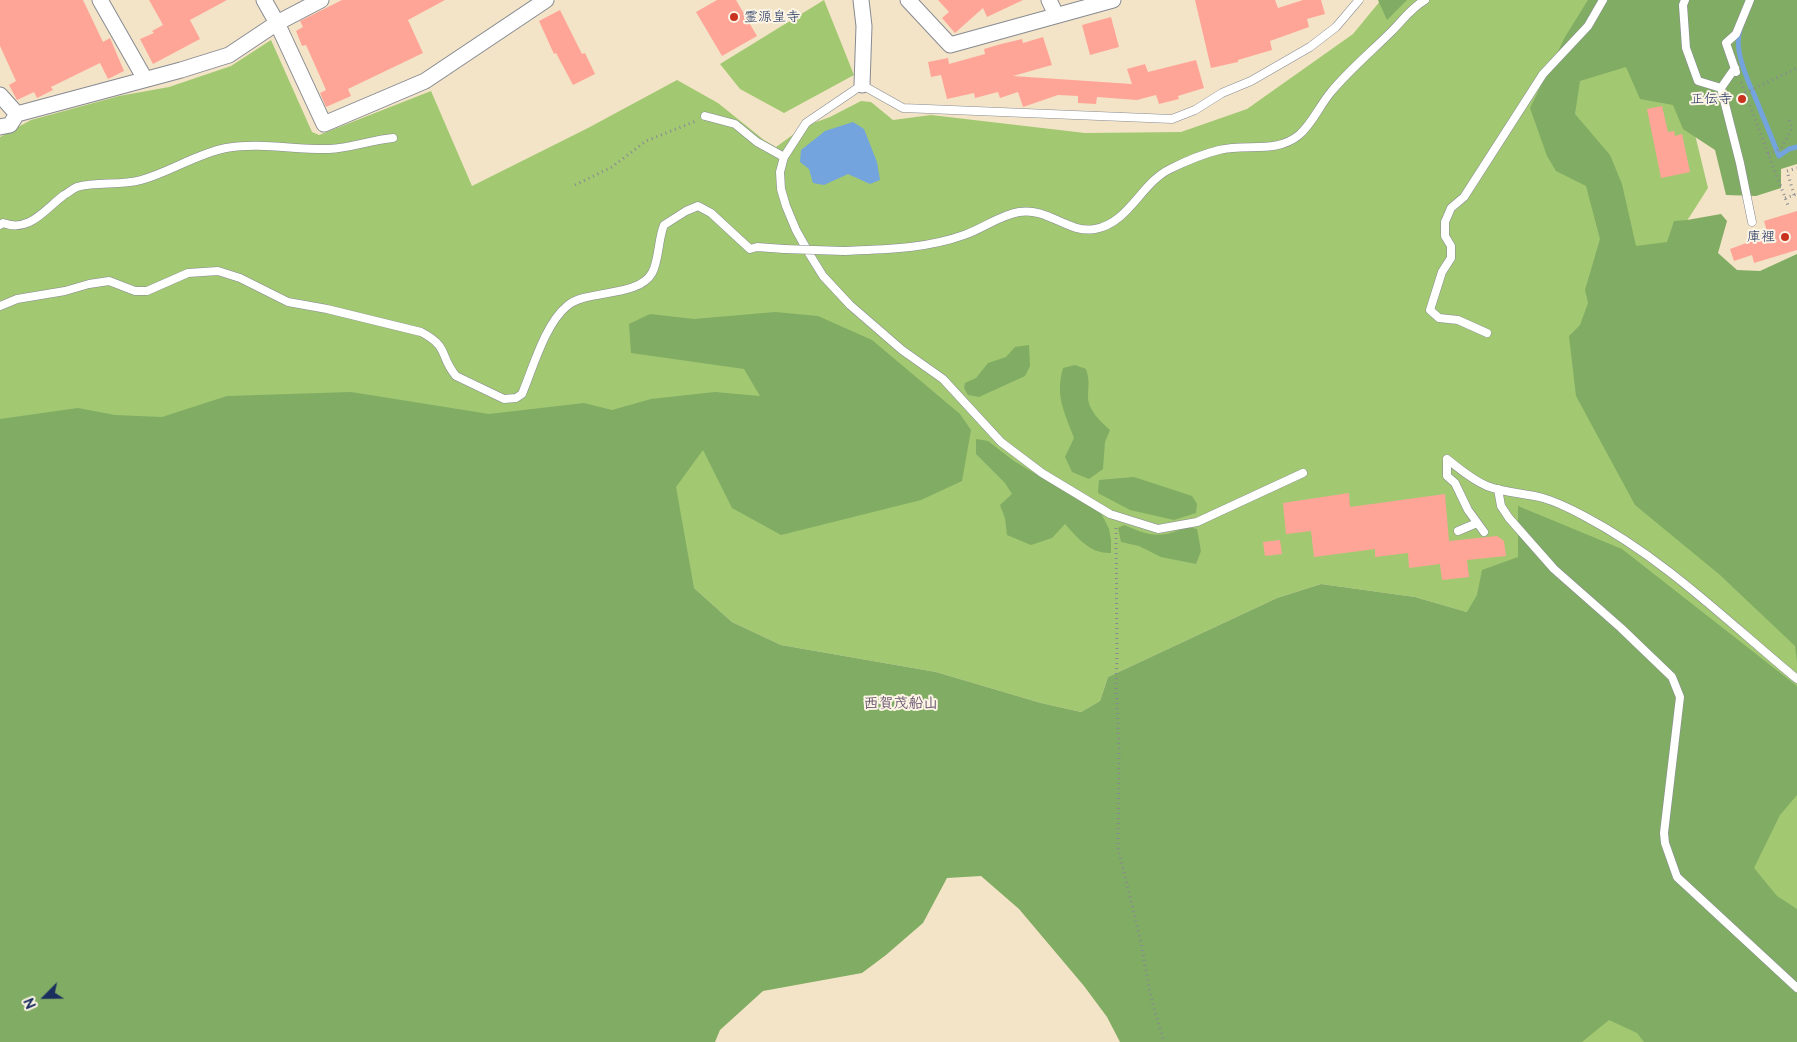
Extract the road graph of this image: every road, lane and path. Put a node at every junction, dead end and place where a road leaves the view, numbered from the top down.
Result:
1 (100, 0) edge
2 (264, 0) edge
3 (321, 0) edge
4 (546, 0) edge
5 (861, 0) edge
6 (908, 0) edge
7 (1049, 0) edge
8 (1113, 0) edge
9 (1359, 0) edge
10 (1424, 0) edge
11 (1603, 0) edge
12 (1685, 0) edge
13 (1750, 0) edge
14 (1056, 15) junction
15 (277, 23) junction
16 (1797, 68) edge
17 (1736, 70) junction
18 (145, 79) junction
19 (862, 85) junction
20 (1721, 88) junction
21 (1745, 93) junction
22 (0, 95) edge
23 (17, 114) junction
24 (705, 116) joint
25 (1789, 116) dead end
26 (0, 127) edge
27 (392, 138) dead end
28 (1768, 154) junction
29 (784, 156) junction
30 (1797, 168) edge
31 (575, 185) dead end
32 (1796, 194) edge
33 (1785, 198) junction
34 (1789, 208) dead end
35 (1752, 222) dead end
36 (0, 225) edge
37 (0, 306) edge
38 (1487, 333) dead end
39 (1304, 473) dead end
40 (1498, 489) junction
41 (1114, 516) junction
42 (1477, 523) junction
43 (1458, 531) dead end
44 (1484, 532) dead end
45 (1797, 679) edge
46 (1797, 988) edge
47 (1164, 1042) edge

1 - 18 street
2 - 15 street
3 - 15 street
4 - 15 street
5 - 19 street
6 - 14 street
7 - 14 street
8 - 14 street
9 - 19 lane
10 - 37 lane, bridge
11 - 38 lane
12 - 20 lane
13 - 17 lane
15 - 18 street
16 - 21 path
17 - 20 lane
17 - 21 path
18 - 23 street
19 - 29 lane
20 - 35 lane
21 - 28 path
22 - 23 street
23 - 26 street
24 - 29 lane
24 - 31 path
25 - 28 path
27 - 36 lane
28 - 33 path
29 - 41 lane
30 - 32 path
32 - 33 path
33 - 34 path
39 - 41 lane
40 - 42 lane
40 - 45 lane
40 - 46 lane
41 - 47 path
42 - 43 lane
42 - 44 lane

